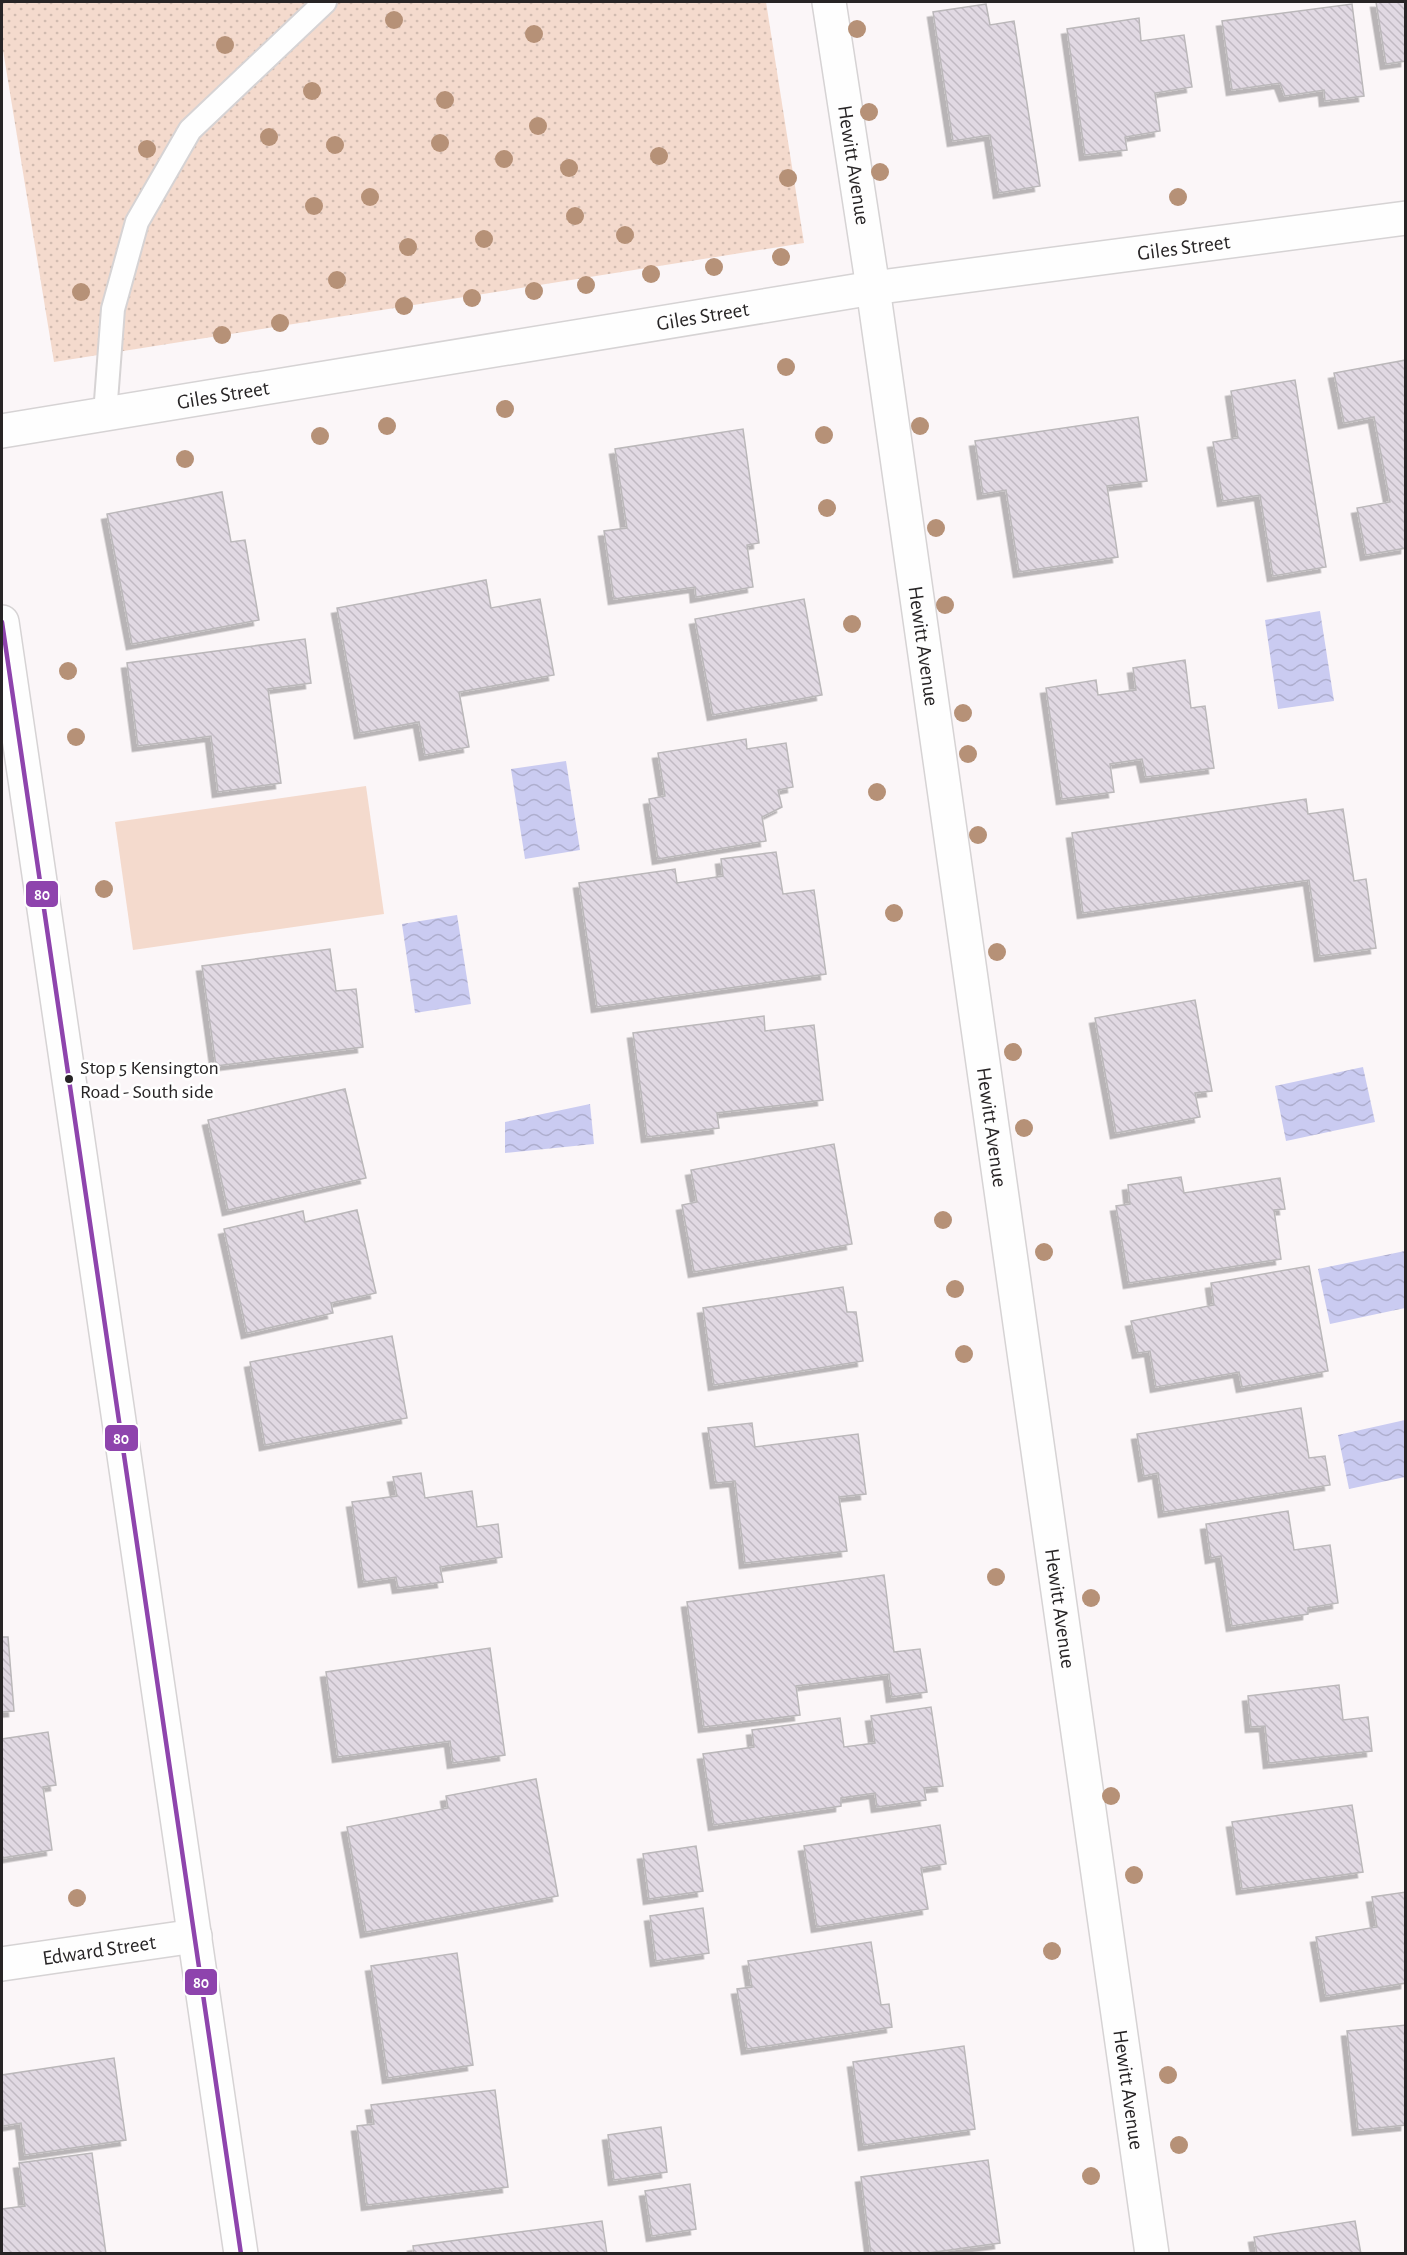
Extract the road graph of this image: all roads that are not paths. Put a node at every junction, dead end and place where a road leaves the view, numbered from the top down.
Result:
1 (325, 2) edge
2 (829, 2) edge
3 (1406, 218) edge
4 (873, 288) junction
5 (105, 414) junction
6 (2, 431) edge
7 (2, 622) edge
8 (195, 1936) junction
9 (2, 1964) edge
10 (241, 2253) edge
11 (1152, 2253) edge

1 - 5 lane
2 - 4 street, Hewitt Avenue
3 - 4 street, Giles Street
4 - 5 street, Giles Street
4 - 11 street, Hewitt Avenue
5 - 6 street, Giles Street
7 - 8 street
8 - 9 street, Edward Street
8 - 10 street

